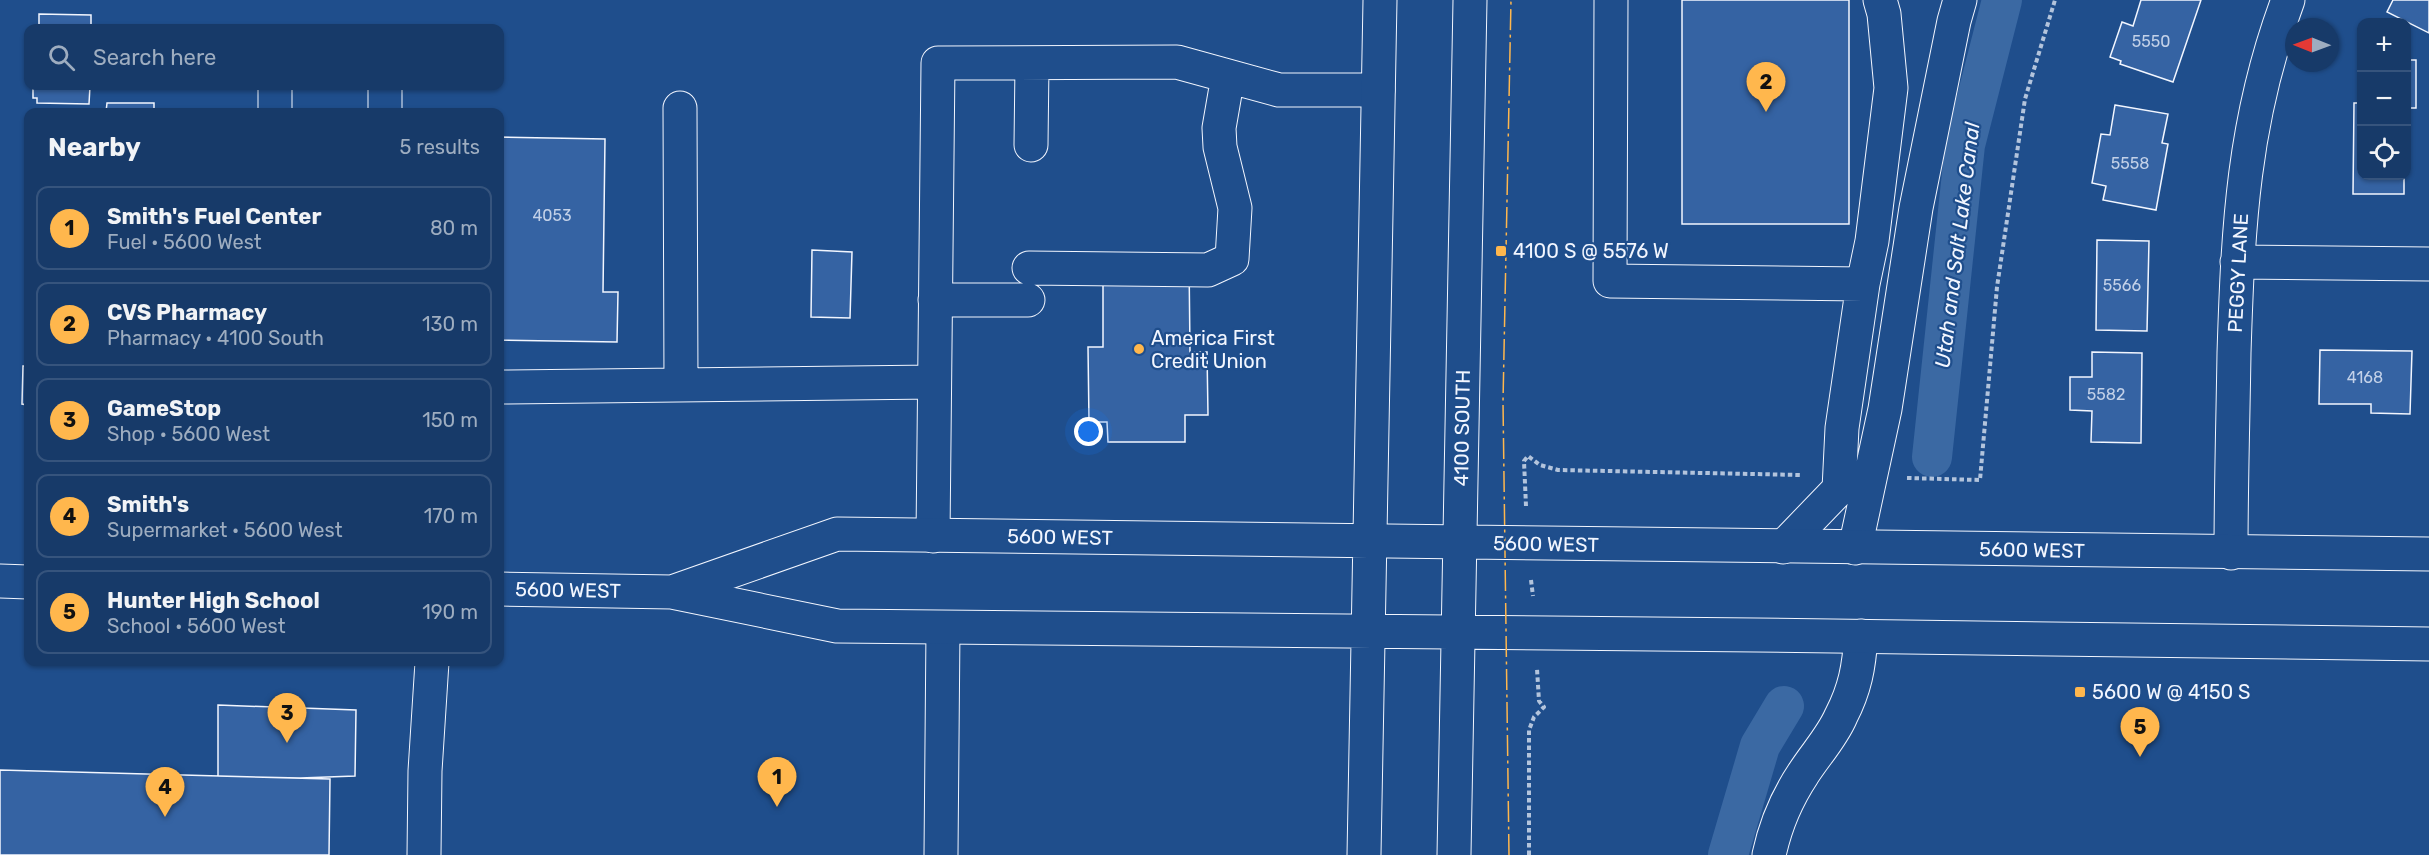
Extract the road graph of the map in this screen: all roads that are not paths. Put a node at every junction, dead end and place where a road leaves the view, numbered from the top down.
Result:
1 (1380, 0) edge
2 (1470, 0) edge
3 (1611, 0) edge
4 (1880, 0) edge
5 (1960, 0) edge
6 (2288, 0) edge
7 (1032, 64) junction
8 (1228, 76) junction
9 (275, 90) edge
10 (385, 90) edge
11 (1378, 90) junction
12 (275, 108) edge
13 (385, 108) edge
14 (680, 108) dead end
15 (1031, 145) dead end
16 (2237, 262) junction
17 (2429, 264) edge
18 (1029, 268) dead end
19 (1863, 284) junction
20 (935, 300) junction
21 (1028, 300) dead end
22 (934, 382) junction
23 (681, 384) junction
24 (504, 387) edge
25 (933, 536) junction
26 (1369, 541) junction
27 (1460, 542) junction
28 (1782, 547) junction
29 (1855, 548) junction
30 (2231, 553) junction
31 (2429, 555) edge
32 (0, 581) edge
33 (24, 582) edge
34 (504, 589) edge
35 (672, 592) junction
36 (943, 628) junction
37 (1368, 632) junction
38 (1458, 633) junction
39 (1861, 636) junction
40 (2429, 644) edge
41 (432, 666) edge
42 (424, 855) edge
43 (940, 855) edge
44 (1364, 855) edge
45 (1454, 855) edge
46 (1769, 855) edge

1 - 11 main road
2 - 27 main road, 4100 SOUTH
3 - 19 main road
4 - 19 main road
5 - 29 main road
6 - 16 main road, PEGGY LANE
7 - 8 main road
7 - 15 main road
7 - 20 main road
8 - 11 main road
8 - 18 main road
9 - 12 main road
10 - 13 main road
11 - 26 main road
14 - 23 main road
16 - 17 main road
16 - 30 main road, PEGGY LANE
19 - 28 main road
20 - 21 main road
20 - 22 main road
22 - 23 main road
22 - 25 main road
23 - 24 main road
25 - 26 main road, 5600 WEST
25 - 35 main road, 5600 WEST
26 - 27 main road, 5600 WEST
26 - 37 main road
27 - 28 main road, 5600 WEST
27 - 38 main road, 4100 SOUTH
28 - 29 main road, 5600 WEST
29 - 30 main road, 5600 WEST
30 - 31 main road, 5600 WEST
32 - 33 main road
34 - 35 main road, 5600 WEST
35 - 36 main road, 5600 WEST
36 - 37 main road, 5600 WEST
36 - 43 main road
37 - 38 main road, 5600 WEST
37 - 44 main road
38 - 39 main road, 5600 WEST
38 - 45 main road, 4100 SOUTH
39 - 40 main road, 5600 WEST
39 - 46 main road
41 - 42 main road

